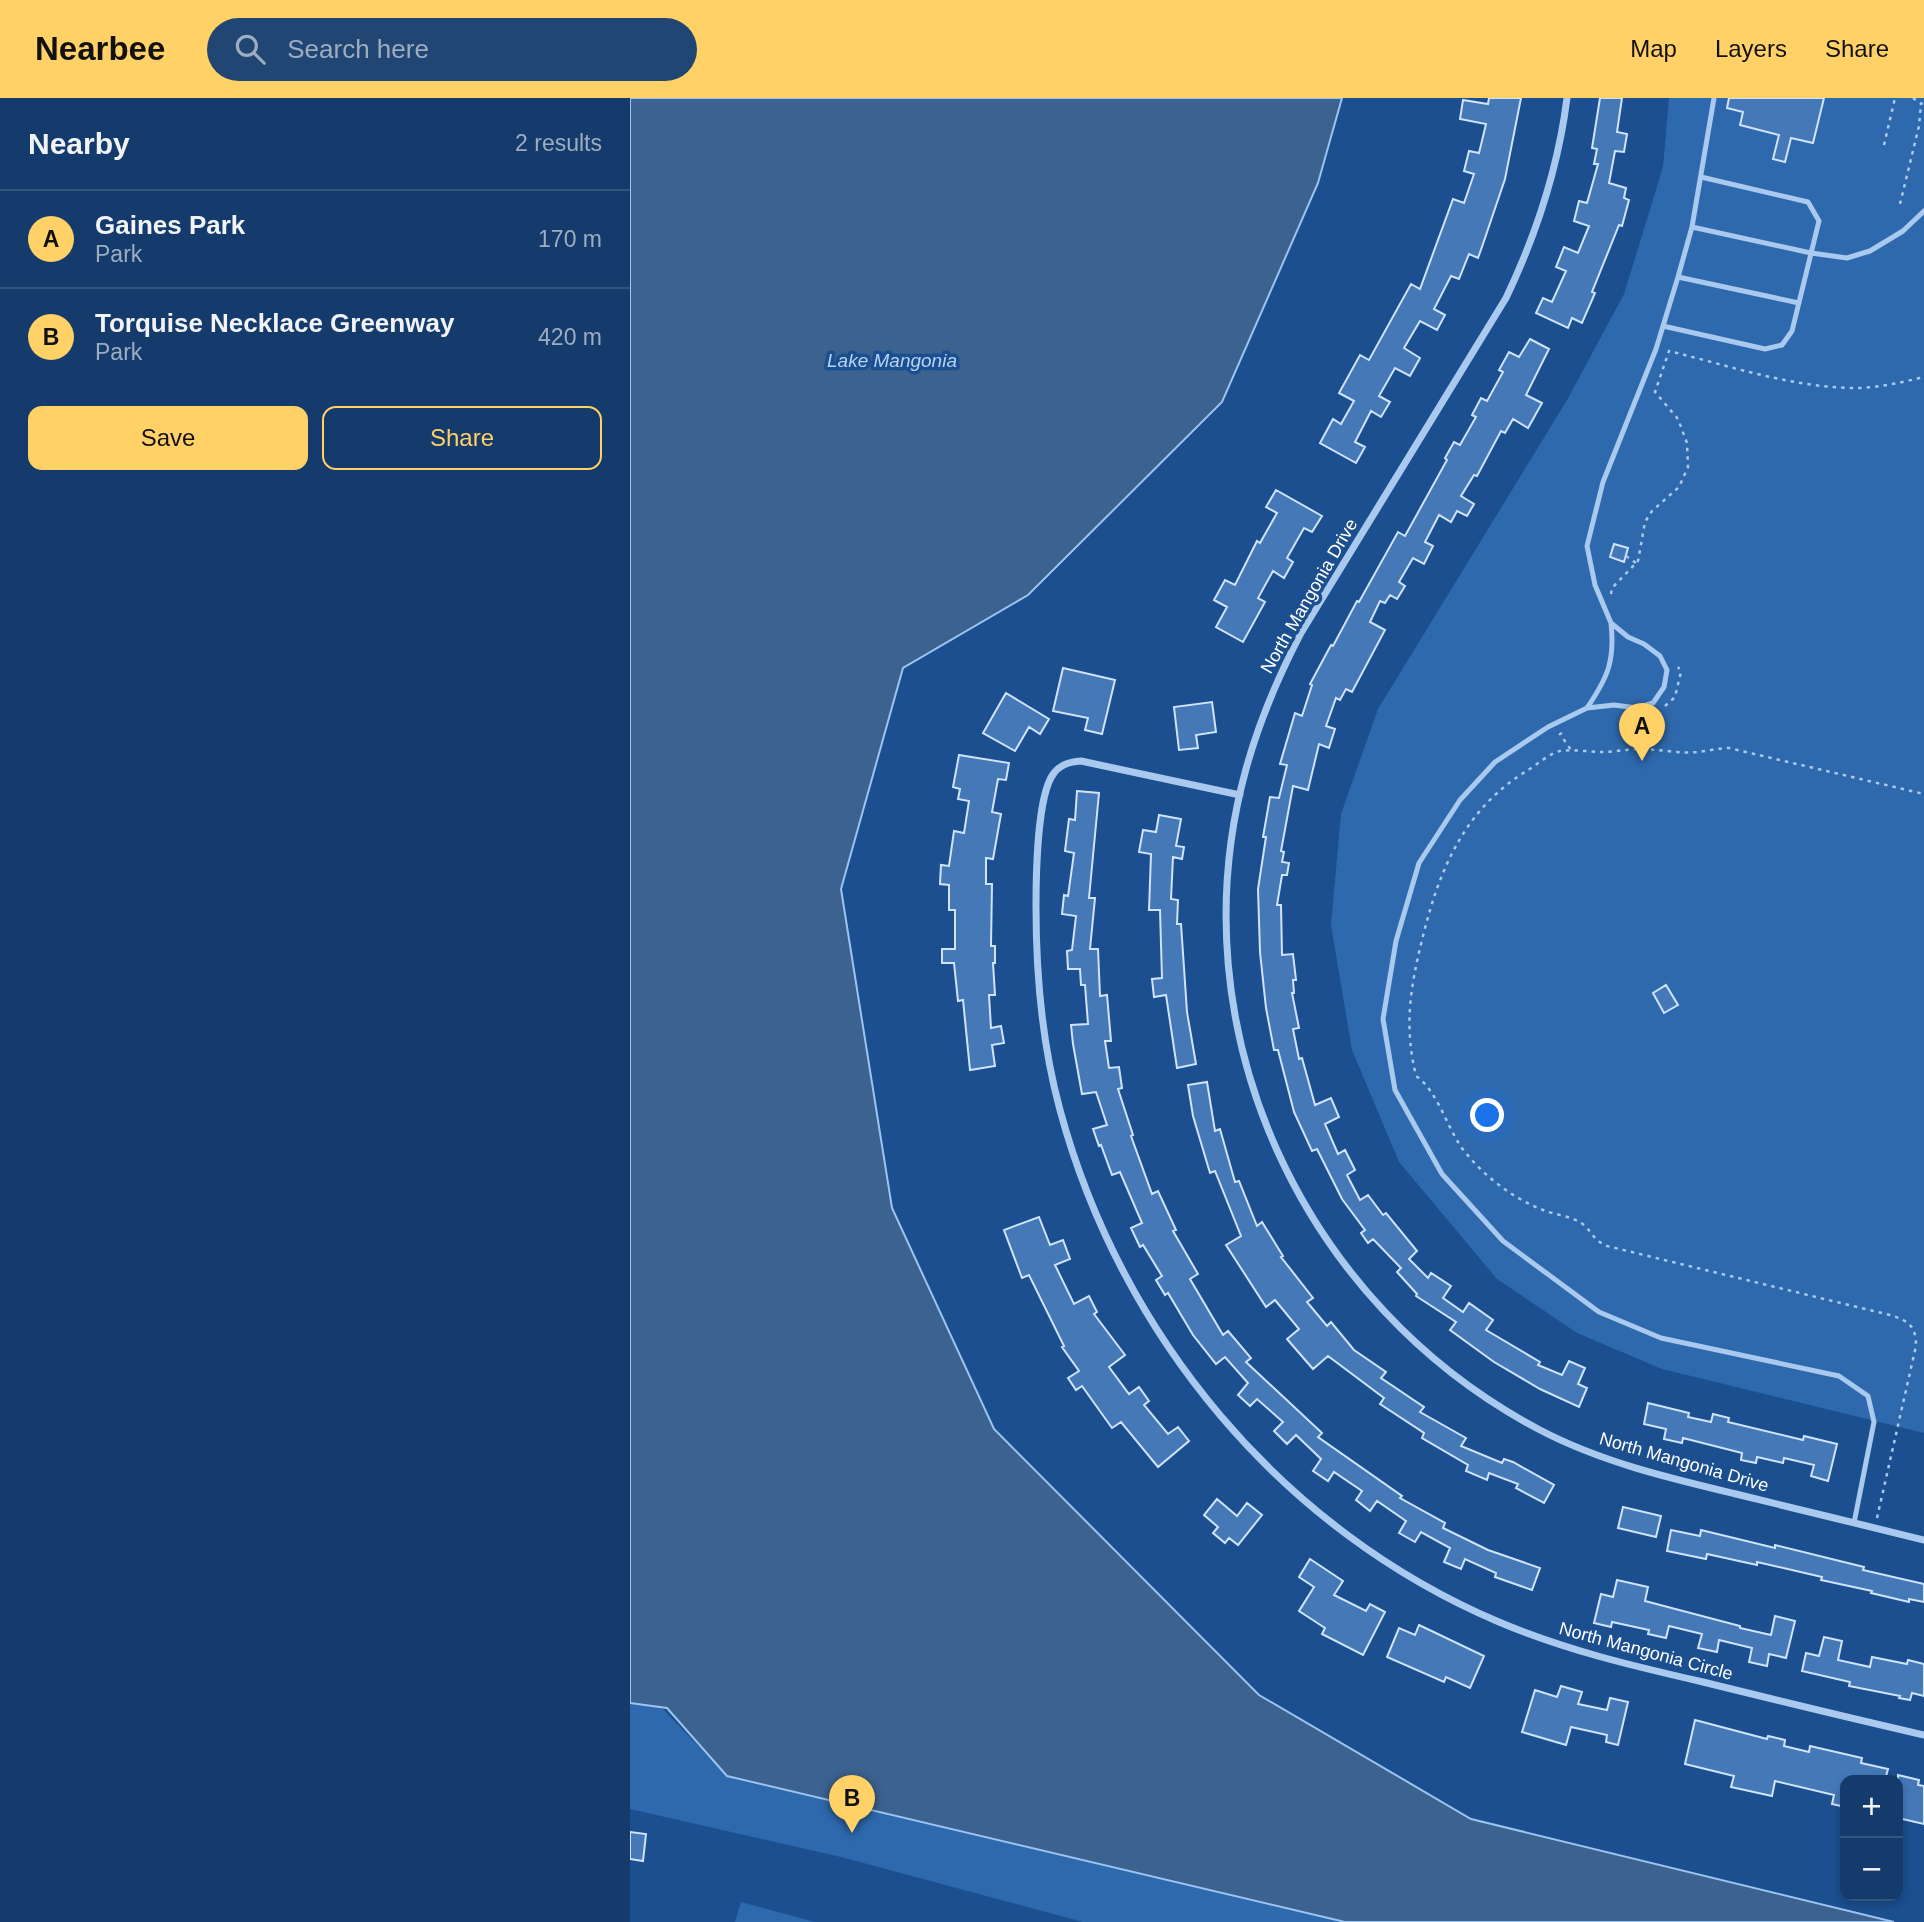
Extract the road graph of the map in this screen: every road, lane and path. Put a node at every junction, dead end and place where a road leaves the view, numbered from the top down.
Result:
1 (1567, 98) edge
2 (1714, 98) edge
3 (1895, 98) edge
4 (1913, 98) edge
5 (1923, 103) edge
6 (1884, 145) dead end
7 (1701, 177) junction
8 (1900, 204) dead end
9 (1924, 211) edge
10 (1692, 227) junction
11 (1811, 253) junction
12 (1678, 277) junction
13 (1799, 303) junction
14 (1663, 326) junction
15 (1924, 377) edge
16 (1626, 556) dead end
17 (1636, 563) junction
18 (1612, 602) dead end
19 (1611, 623) junction
20 (1676, 663) dead end
21 (1665, 706) dead end
22 (1587, 708) junction
23 (1570, 728) dead end
24 (1572, 751) junction
25 (1240, 794) junction
26 (1924, 794) edge
27 (1854, 1523) junction
28 (1874, 1528) junction
29 (1924, 1540) edge
30 (1924, 1735) edge

1 - 25 street, North Mangonia Drive
2 - 7 lane
3 - 6 path
4 - 5 path
5 - 8 path
7 - 10 lane
7 - 11 lane
9 - 11 lane
10 - 11 lane
10 - 12 lane
11 - 13 lane
12 - 13 lane
12 - 14 lane
13 - 14 lane
14 - 19 lane
15 - 17 path
16 - 17 path
17 - 18 path
19 - 22 lane
19 - 22 lane
20 - 21 path
22 - 27 lane
23 - 24 path
24 - 26 path
24 - 28 path
25 - 27 street, North Mangonia Drive
25 - 30 street, North Mangonia Circle
27 - 28 street, North Mangonia Drive
28 - 29 street, North Mangonia Drive

